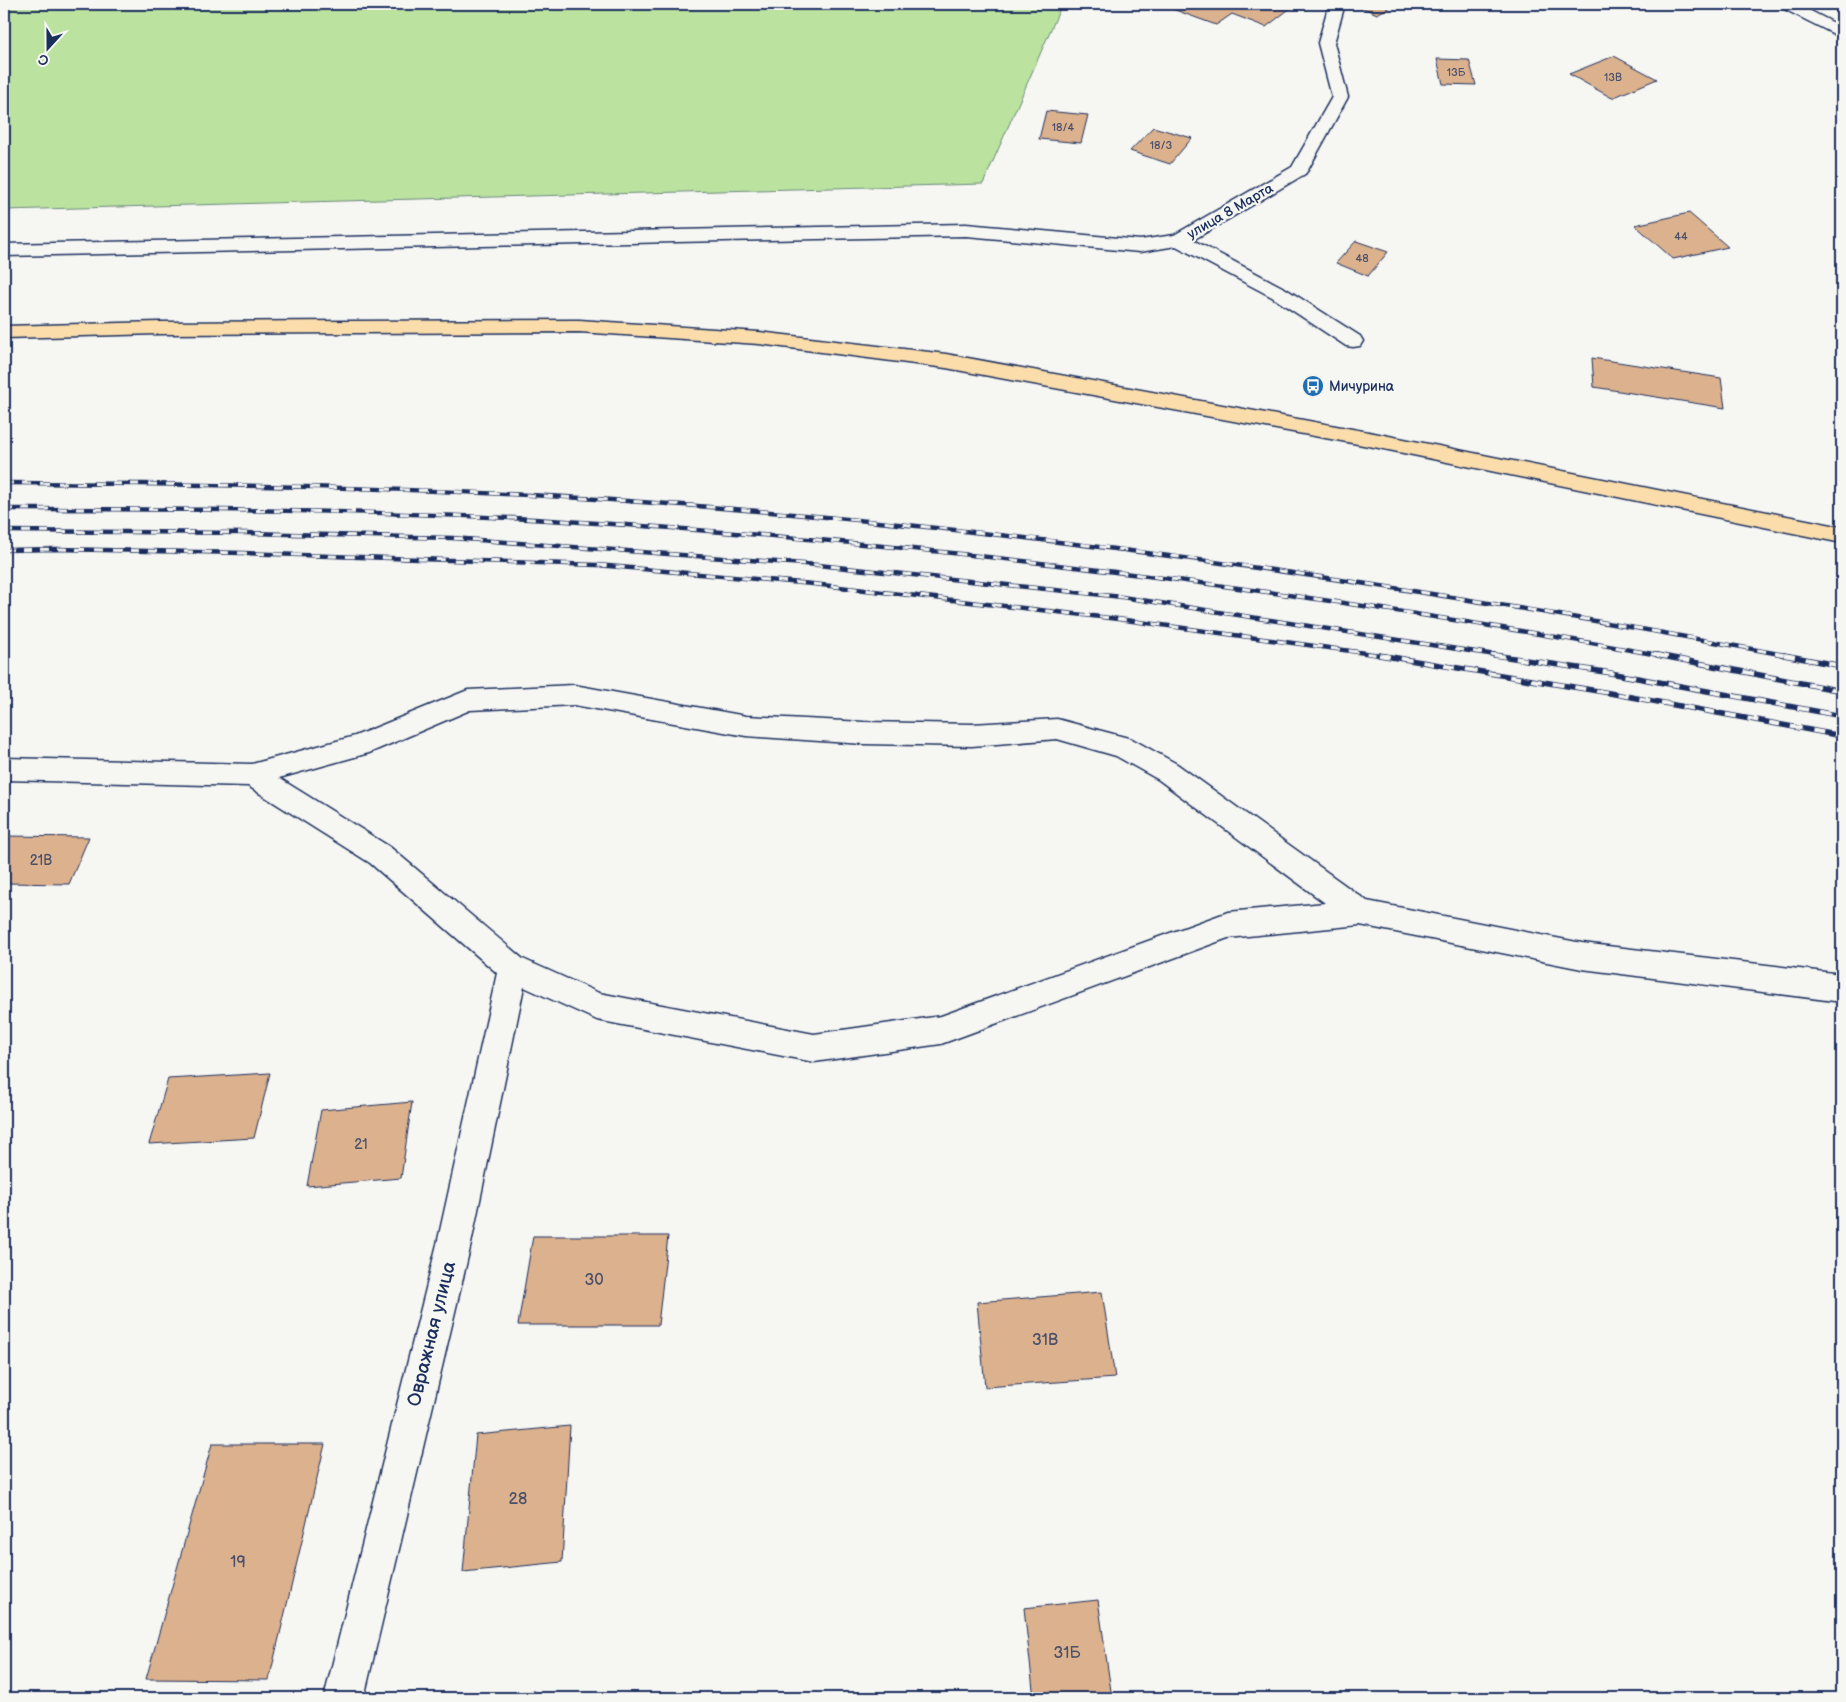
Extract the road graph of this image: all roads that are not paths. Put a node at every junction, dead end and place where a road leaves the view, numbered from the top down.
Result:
1 (1337, 4) edge
2 (1785, 4) edge
3 (1842, 33) edge
4 (1179, 240) junction
5 (4, 250) edge
6 (4, 332) edge
7 (1353, 341) dead end
8 (1842, 535) edge
9 (4, 769) edge
10 (252, 775) junction
11 (1360, 912) junction
12 (513, 968) junction
13 (1842, 988) edge
14 (344, 1698) edge

1 - 4 street, улица 8 Марта
2 - 3 street
4 - 5 street
4 - 7 street, улица 8 Марта
6 - 8 main road
9 - 10 street
10 - 11 street
10 - 12 street
11 - 12 street
11 - 13 street
12 - 14 street, Овражная улица

